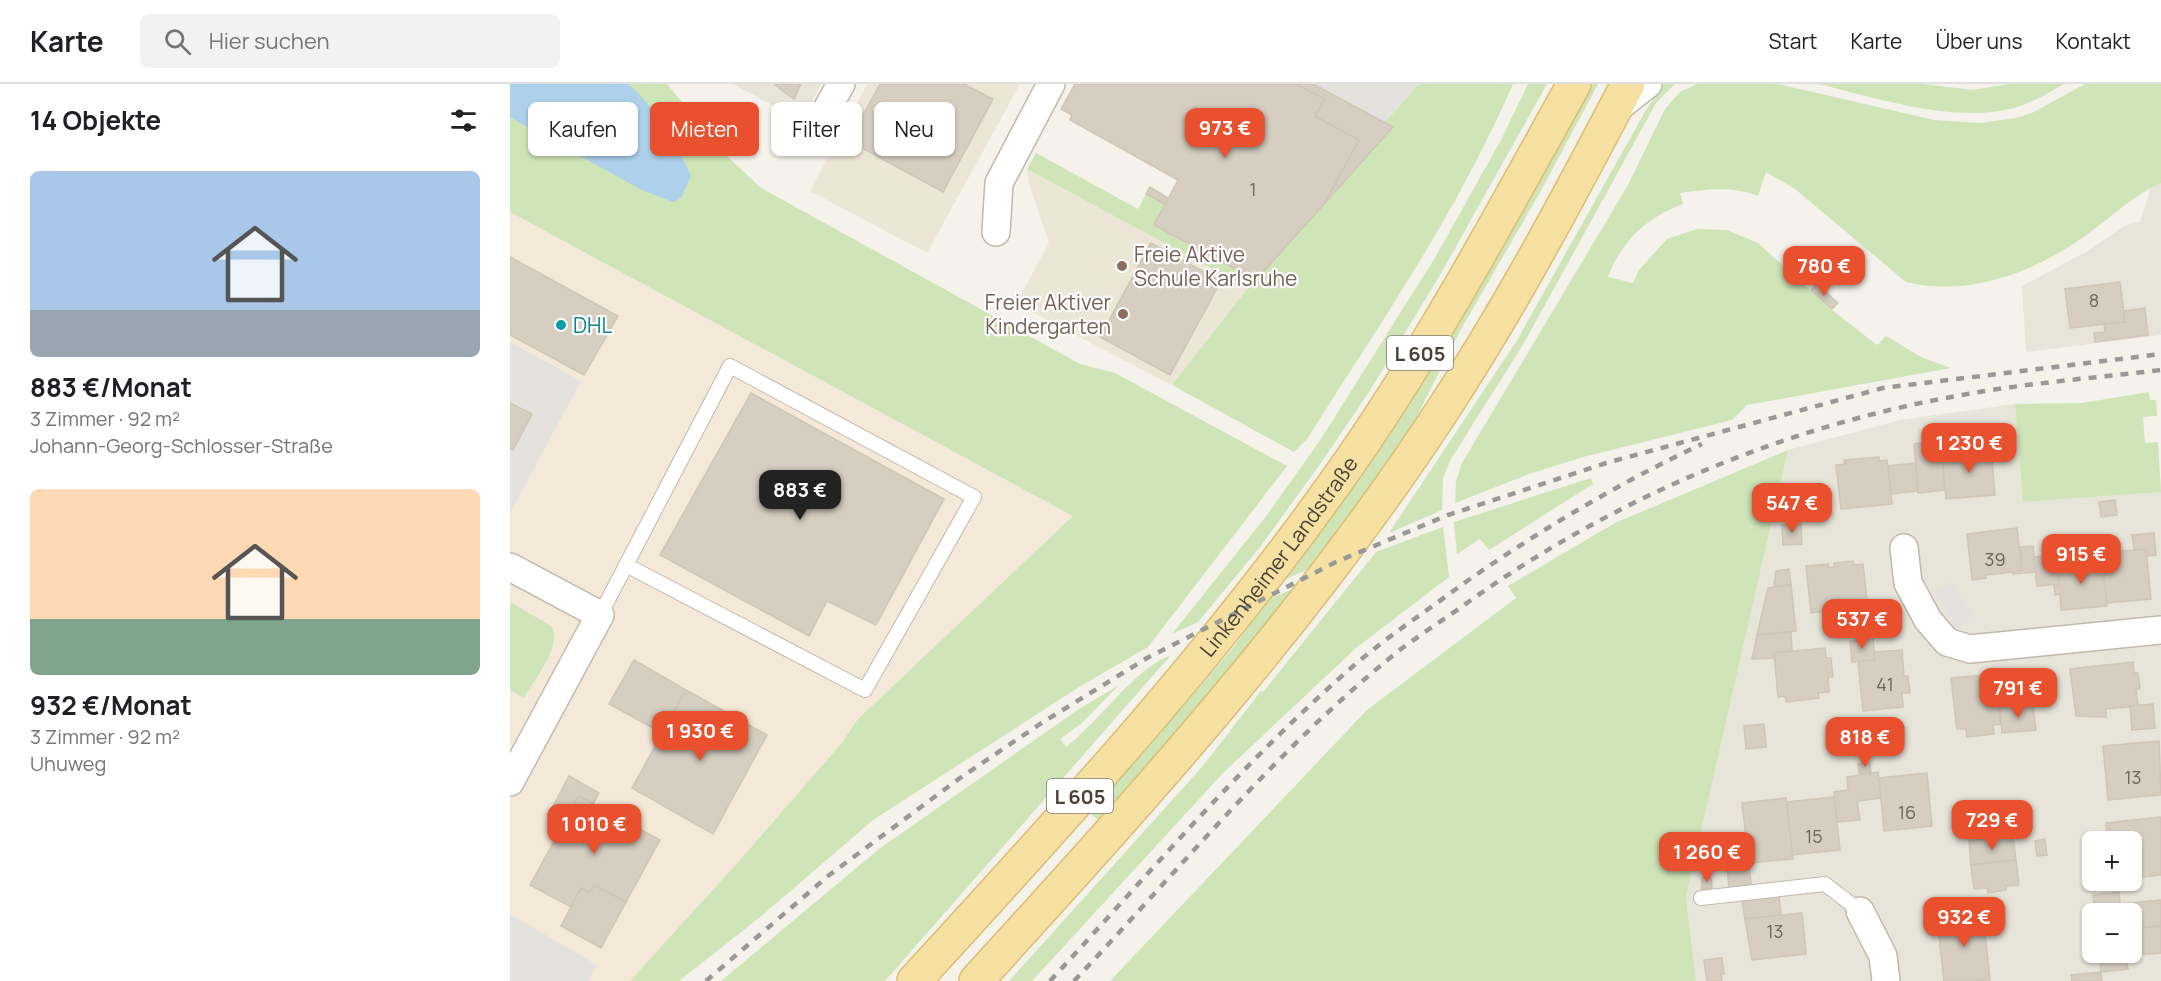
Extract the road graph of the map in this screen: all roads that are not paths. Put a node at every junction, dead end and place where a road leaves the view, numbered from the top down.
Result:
1 (841, 84) edge
2 (1051, 84) edge
3 (1574, 84) edge
4 (1648, 84) edge
5 (1621, 97) edge
6 (831, 102) edge
7 (996, 231) dead end
8 (1904, 548) dead end
9 (626, 565) junction
10 (510, 567) edge
11 (600, 615) junction
12 (2161, 630) edge
13 (510, 782) edge
14 (1701, 898) dead end
15 (1860, 911) joint
16 (914, 981) edge
17 (976, 981) edge
18 (1886, 981) edge

1 - 6 street
2 - 7 street
3 - 16 main road, Linkenheimer Landstraße / L 605
4 - 5 street
5 - 17 main road, L 605
8 - 12 street
9 - 9 lane
9 - 11 lane
10 - 11 street
11 - 13 street
14 - 15 lane
15 - 18 street

